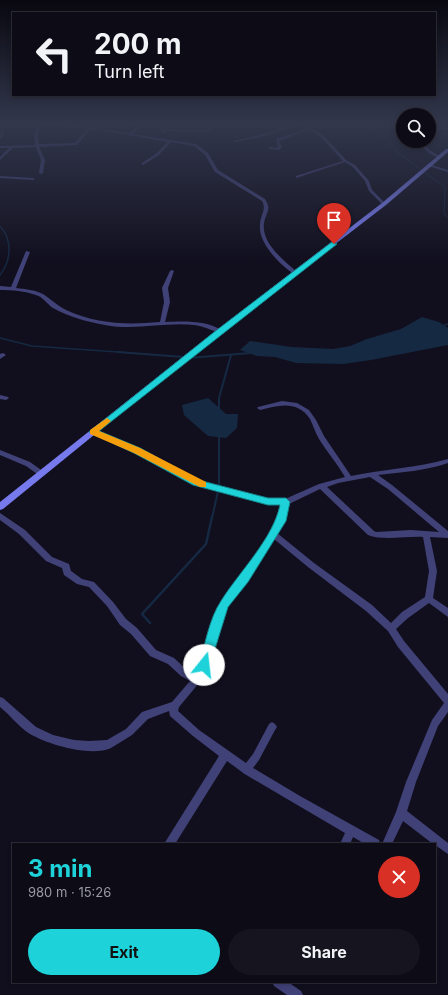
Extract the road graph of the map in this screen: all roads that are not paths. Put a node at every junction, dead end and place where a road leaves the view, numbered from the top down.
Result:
1 (42, 168) edge
2 (215, 168) edge
3 (323, 168) edge
4 (355, 168) edge
5 (425, 168) edge
6 (41, 172) dead end
7 (0, 177) edge
8 (297, 177) dead end
9 (33, 179) dead end
10 (384, 204) junction
11 (28, 252) dead end
12 (172, 271) dead end
13 (296, 273) junction
14 (0, 288) edge
15 (14, 289) junction
16 (162, 324) junction
17 (220, 331) junction
18 (260, 408) dead end
19 (93, 432) junction
20 (0, 452) edge
21 (448, 461) edge
22 (42, 474) junction
23 (371, 474) junction
24 (349, 478) junction
25 (322, 486) junction
26 (286, 502) junction
27 (1, 505) edge
28 (0, 516) edge
29 (272, 533) junction
30 (426, 534) junction
31 (448, 535) edge
32 (429, 599) junction
33 (448, 613) edge
34 (392, 628) junction
35 (196, 680) junction
36 (0, 701) edge
37 (448, 701) edge
38 (448, 704) edge
39 (175, 705) junction
40 (272, 727) dead end
41 (225, 756) junction
42 (246, 770) junction
43 (401, 813) junction
44 (351, 831) junction
45 (170, 843) edge
46 (345, 843) edge
47 (373, 843) edge
48 (387, 843) edge
49 (448, 850) edge
50 (279, 983) edge
51 (297, 995) edge

1 - 6 street
2 - 13 street
3 - 8 street
4 - 10 street
5 - 10 main road
7 - 9 street
10 - 13 main road
11 - 15 street
12 - 16 street
13 - 17 main road
14 - 15 street
15 - 16 street
16 - 17 street
17 - 19 main road
18 - 24 street
19 - 22 main road
19 - 26 street
20 - 22 street
21 - 23 street
22 - 27 main road
23 - 24 street
23 - 31 street
24 - 25 street
25 - 26 street
25 - 30 street
26 - 29 street
28 - 35 street
29 - 34 street
29 - 35 street
30 - 31 street
30 - 32 street
32 - 33 street
32 - 34 street
34 - 37 street
35 - 39 street
36 - 39 street
38 - 43 street
39 - 41 street
40 - 42 street
41 - 42 street
41 - 45 street
42 - 44 street
43 - 48 street
43 - 49 street
44 - 46 street
44 - 47 street
50 - 51 street

